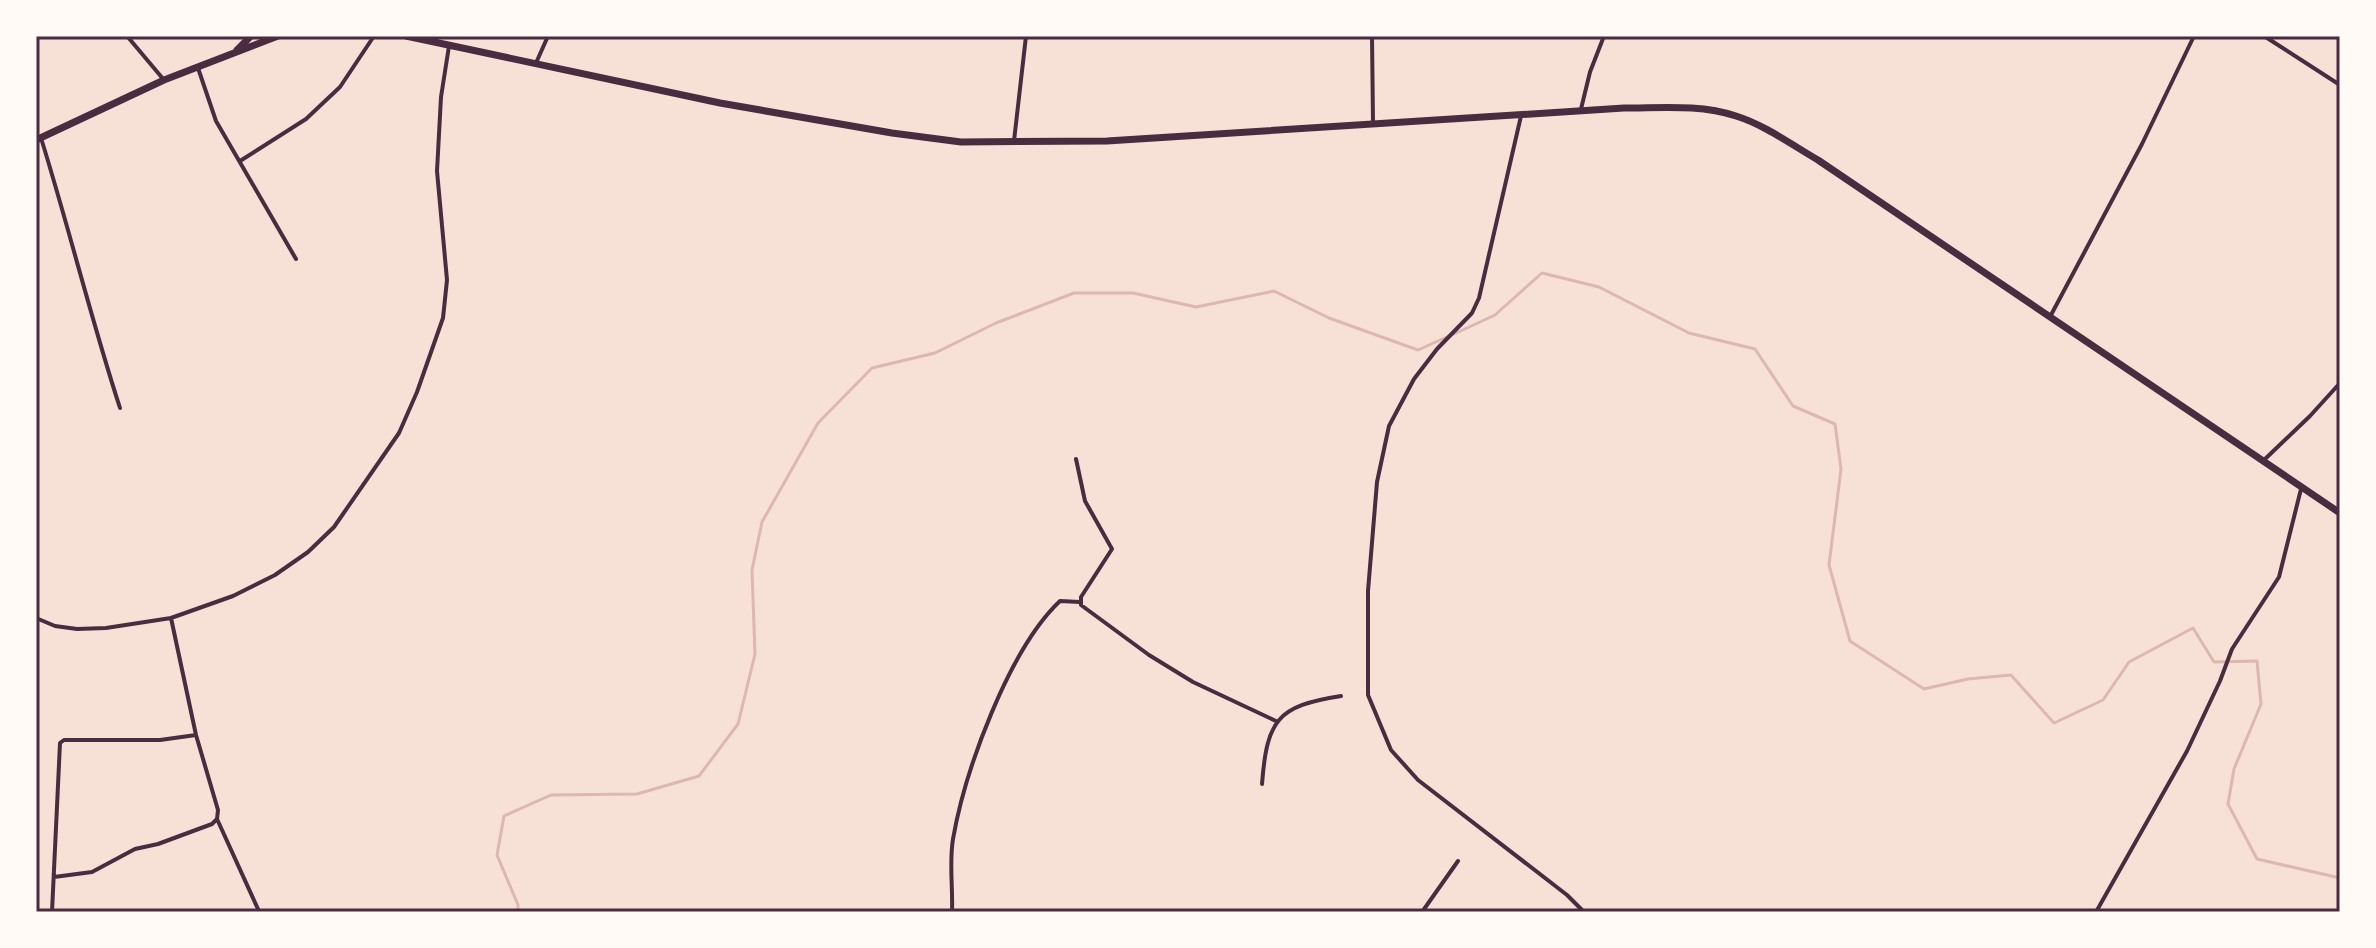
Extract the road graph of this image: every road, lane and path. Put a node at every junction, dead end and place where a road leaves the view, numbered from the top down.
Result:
1 (127, 36) edge
2 (251, 36) edge
3 (278, 36) edge
4 (374, 36) edge
5 (406, 36) edge
6 (548, 36) edge
7 (1026, 36) edge
8 (1372, 36) edge
9 (1604, 36) edge
10 (2194, 36) edge
11 (2264, 36) edge
12 (449, 44) junction
13 (232, 54) junction
14 (536, 63) junction
15 (198, 68) junction
16 (164, 80) junction
17 (2340, 85) edge
18 (1581, 112) junction
19 (1521, 116) junction
20 (1374, 125) junction
21 (38, 139) edge
22 (1014, 143) junction
23 (240, 161) junction
24 (296, 259) dead end
25 (2051, 315) junction
26 (2340, 383) edge
27 (120, 408) dead end
28 (1076, 459) dead end
29 (2264, 460) junction
30 (2302, 487) junction
31 (2340, 513) edge
32 (1080, 602) junction
33 (36, 618) edge
34 (171, 618) junction
35 (1341, 696) dead end
36 (1276, 721) junction
37 (196, 735) junction
38 (1262, 784) dead end
39 (217, 819) junction
40 (1458, 861) dead end
41 (54, 877) junction
42 (258, 909) dead end
43 (52, 912) edge
44 (952, 912) edge
45 (1422, 912) edge
46 (1584, 912) edge
47 (2096, 912) edge

1 - 16 street
2 - 13 highway
3 - 13 highway
4 - 23 street
5 - 12 highway
6 - 14 street
7 - 22 street
8 - 20 street
9 - 18 street
10 - 25 street
11 - 17 street
12 - 14 highway
12 - 34 street
13 - 15 highway
14 - 22 highway
15 - 16 highway
15 - 23 street
16 - 21 highway
18 - 19 highway
18 - 25 highway
19 - 20 highway
19 - 46 street
20 - 22 highway
21 - 27 street
23 - 24 street
25 - 29 highway
26 - 29 street
28 - 32 street
29 - 30 highway
30 - 31 highway
30 - 47 street
32 - 36 street
32 - 44 street
33 - 34 street
34 - 37 street
35 - 36 street
36 - 38 street
37 - 39 street
37 - 41 street
39 - 41 street
39 - 42 street
40 - 45 street
41 - 43 street

